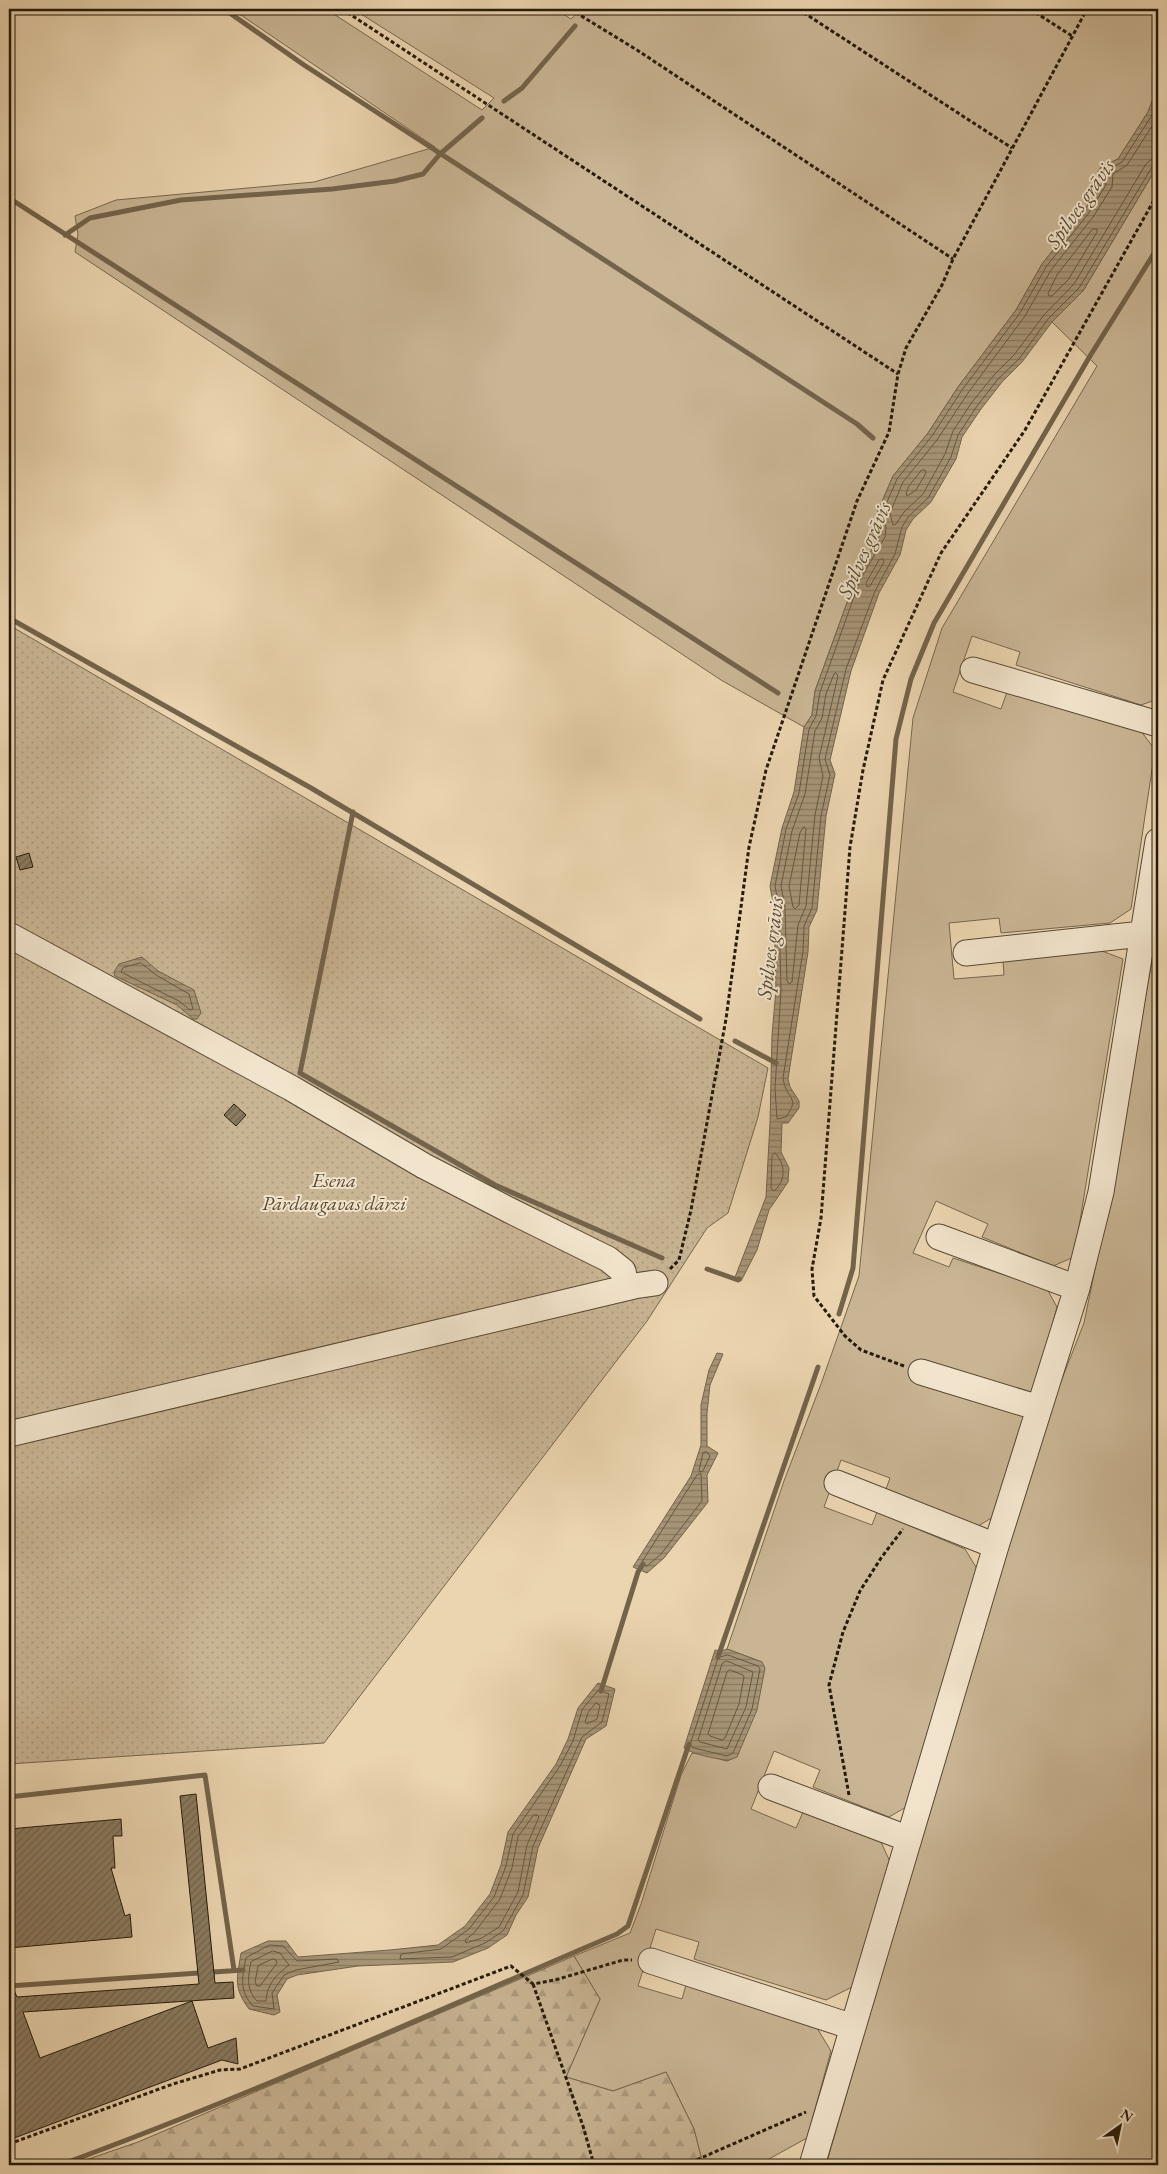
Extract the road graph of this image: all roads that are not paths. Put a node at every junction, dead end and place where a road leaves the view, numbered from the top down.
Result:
1 (973, 670) dead end
2 (1158, 724) edge
3 (1158, 841) edge
4 (1142, 934) junction
5 (9, 935) edge
6 (966, 953) dead end
7 (939, 1237) dead end
8 (655, 1283) road end
9 (1077, 1288) junction
10 (620, 1289) junction
11 (921, 1372) road end
12 (1039, 1408) junction
13 (9, 1434) edge
14 (837, 1483) dead end
15 (996, 1546) junction
16 (770, 1787) dead end
17 (909, 1839) junction
18 (651, 1960) road end
19 (853, 2027) junction
20 (812, 2165) edge

1 - 2 street
3 - 4 street
4 - 6 street
4 - 9 street
5 - 10 street
7 - 9 street
8 - 10 street
9 - 12 street
10 - 13 street
11 - 12 street
12 - 15 street
14 - 15 street
15 - 17 street
16 - 17 street
17 - 19 street
18 - 19 street
19 - 20 street

